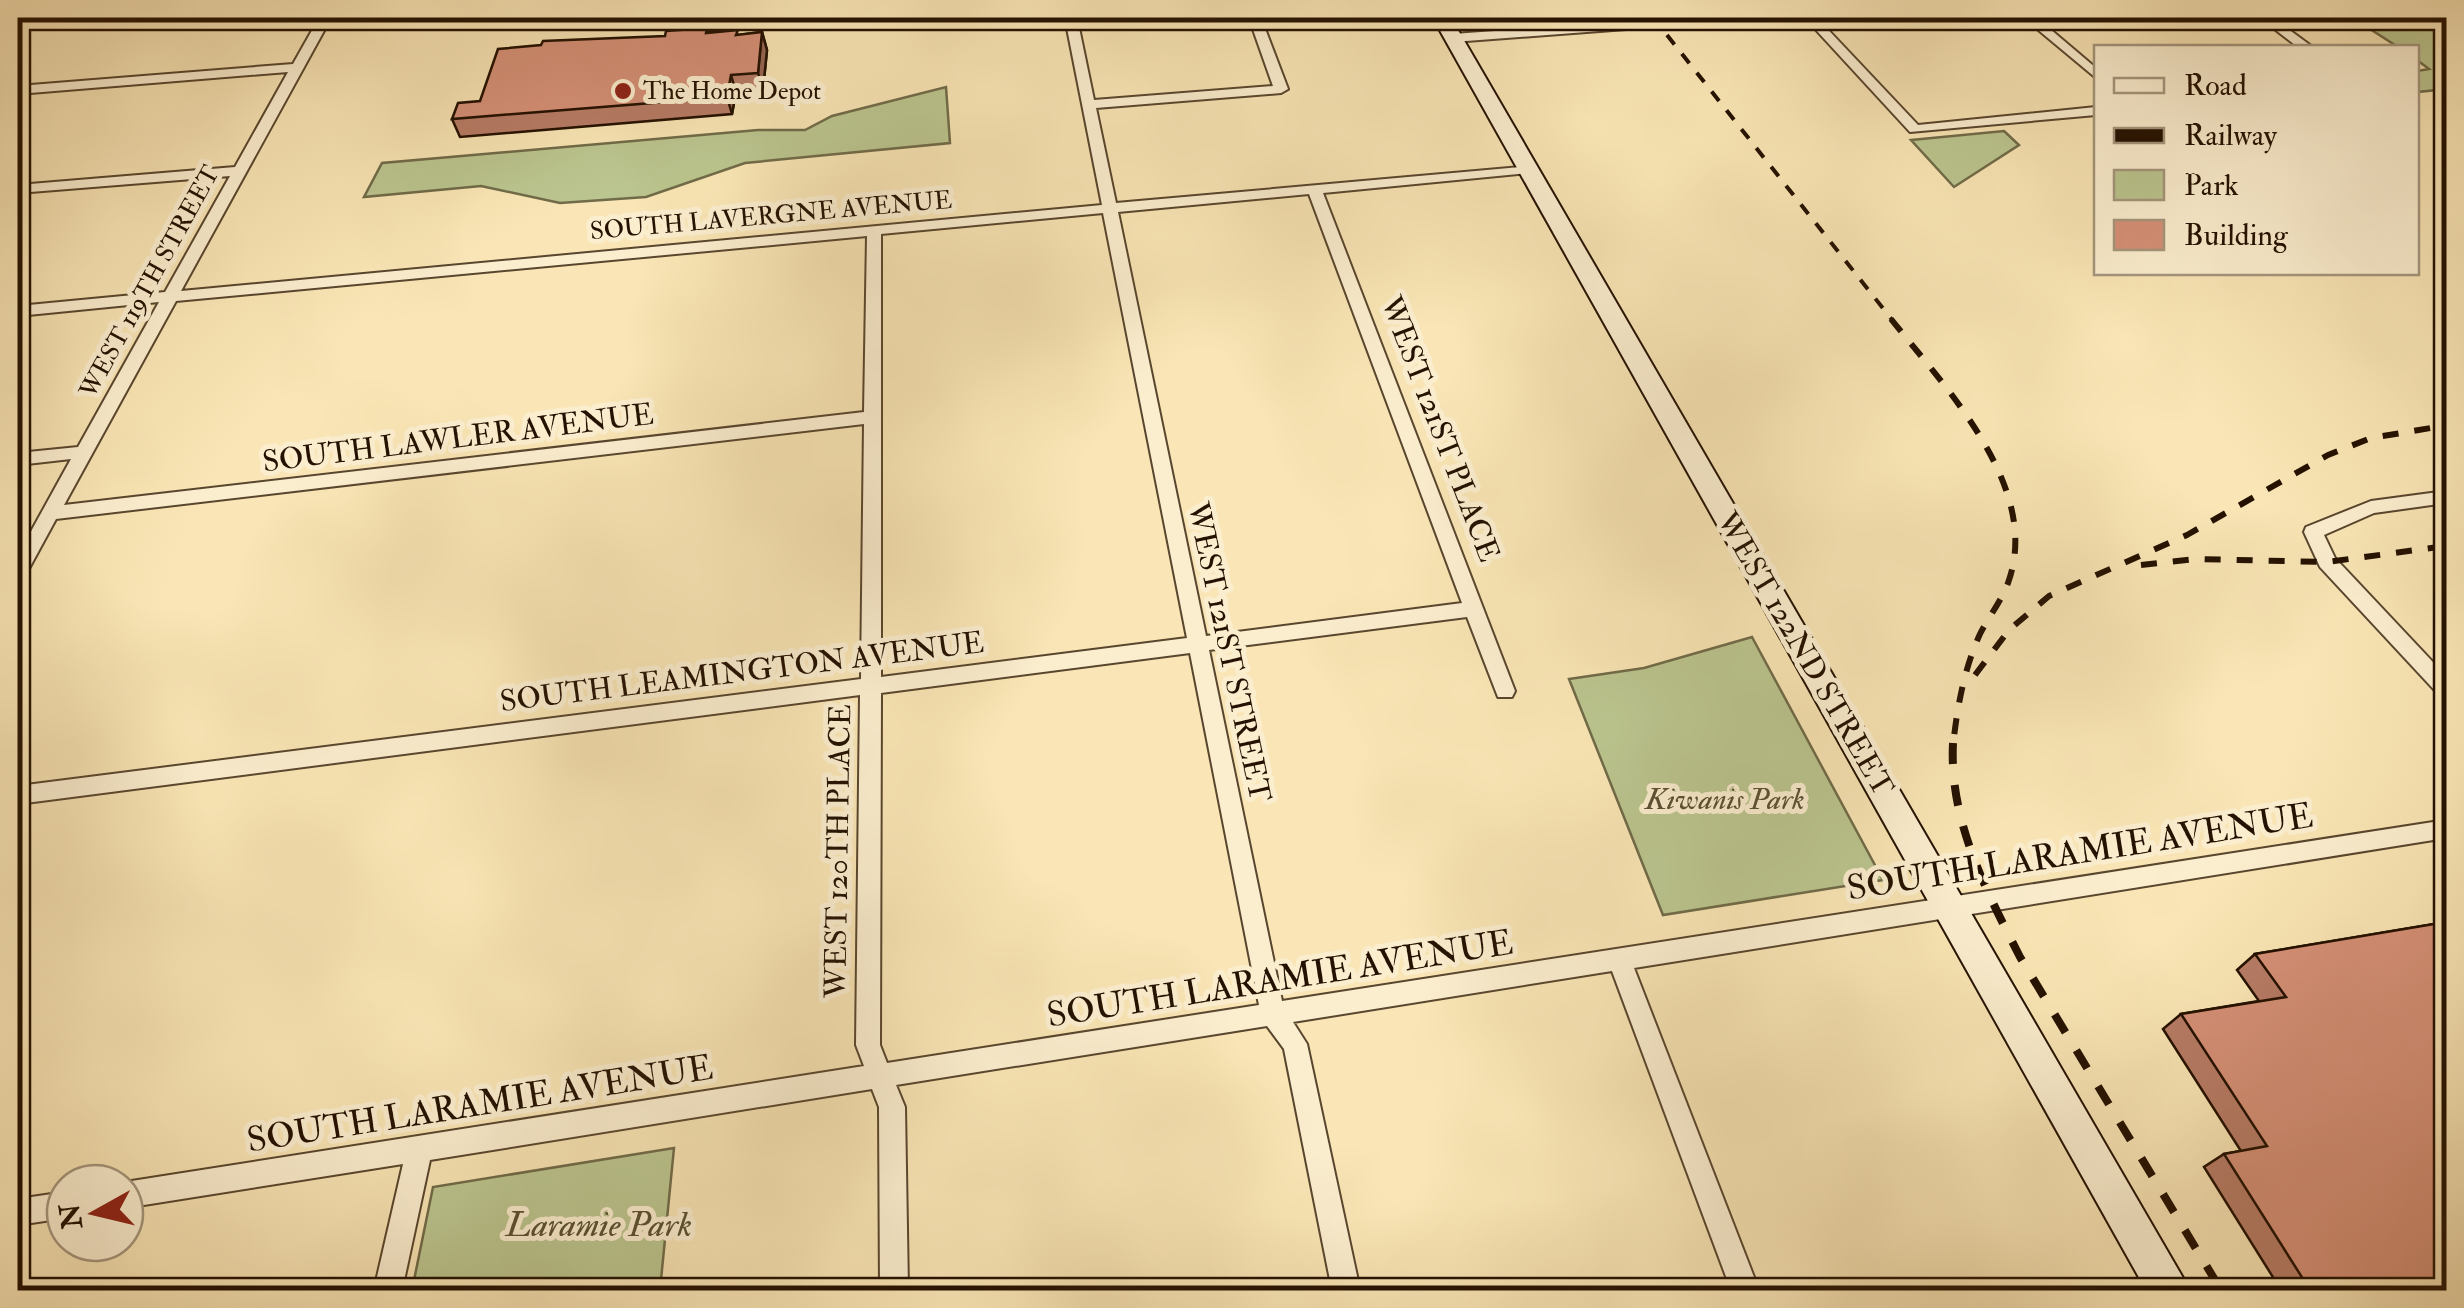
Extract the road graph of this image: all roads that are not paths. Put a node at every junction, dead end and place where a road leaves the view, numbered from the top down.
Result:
1 (325, 18) edge
2 (1071, 18) edge
3 (1255, 18) edge
4 (1719, 18) edge
5 (1811, 18) edge
6 (2030, 18) edge
7 (2266, 18) edge
8 (1447, 28) edge
9 (2304, 45) edge
10 (296, 68) junction
11 (2094, 72) edge
12 (18, 90) edge
13 (1088, 104) junction
14 (2094, 111) edge
15 (1528, 169) junction
16 (241, 171) junction
17 (1314, 189) junction
18 (18, 190) edge
19 (1110, 208) junction
20 (874, 228) junction
21 (170, 297) junction
22 (18, 311) edge
23 (873, 418) junction
24 (84, 452) junction
25 (18, 459) edge
26 (2446, 497) edge
27 (50, 513) junction
28 (18, 571) edge
29 (1474, 609) junction
30 (1196, 644) junction
31 (872, 685) junction
32 (2446, 688) edge
33 (1505, 691) dead end
34 (18, 795) edge
35 (2446, 829) edge
36 (1950, 908) junction
37 (1620, 961) junction
38 (1273, 1016) junction
39 (879, 1078) junction
40 (419, 1149) junction
41 (145, 1192) edge
42 (45, 1208) edge
43 (18, 1212) edge
44 (388, 1290) edge
45 (894, 1290) edge
46 (1346, 1290) edge
47 (1746, 1290) edge
48 (2169, 1290) edge

1 - 10 street, WEST 119TH STREET
2 - 13 street, WEST 121ST STREET
3 - 13 street
4 - 8 street
5 - 14 street
6 - 11 street
7 - 9 street
8 - 15 street, WEST 122ND STREET
10 - 12 street
10 - 16 street, WEST 119TH STREET
13 - 19 street, WEST 121ST STREET
15 - 17 street, SOUTH LAVERGNE AVENUE
15 - 36 street, WEST 122ND STREET
16 - 18 street
16 - 21 street, WEST 119TH STREET
17 - 19 street, SOUTH LAVERGNE AVENUE
17 - 29 street, WEST 121ST PLACE
19 - 20 street, SOUTH LAVERGNE AVENUE
19 - 30 street, WEST 121ST STREET
20 - 21 street, SOUTH LAVERGNE AVENUE
20 - 23 street, WEST 120TH PLACE
21 - 22 street, SOUTH LAVERGNE AVENUE
21 - 24 street, WEST 119TH STREET
23 - 27 street, SOUTH LAWLER AVENUE
23 - 31 street, WEST 120TH PLACE
24 - 25 street
24 - 27 street, WEST 119TH STREET
26 - 32 street
27 - 28 street, WEST 119TH STREET
29 - 30 street, SOUTH LEAMINGTON AVENUE
29 - 33 street, WEST 121ST PLACE
30 - 31 street, SOUTH LEAMINGTON AVENUE
30 - 38 street, WEST 121ST STREET
31 - 34 street, SOUTH LEAMINGTON AVENUE
31 - 39 street, WEST 120TH PLACE
35 - 36 street, SOUTH LARAMIE AVENUE
36 - 37 street, SOUTH LARAMIE AVENUE
36 - 48 street, WEST 122ND STREET
37 - 38 street, SOUTH LARAMIE AVENUE
37 - 47 street
38 - 39 street, SOUTH LARAMIE AVENUE
38 - 46 street, WEST 121ST STREET
39 - 40 street, SOUTH LARAMIE AVENUE
39 - 45 street, WEST 120TH PLACE
40 - 41 street, SOUTH LARAMIE AVENUE
40 - 44 street
42 - 43 street

